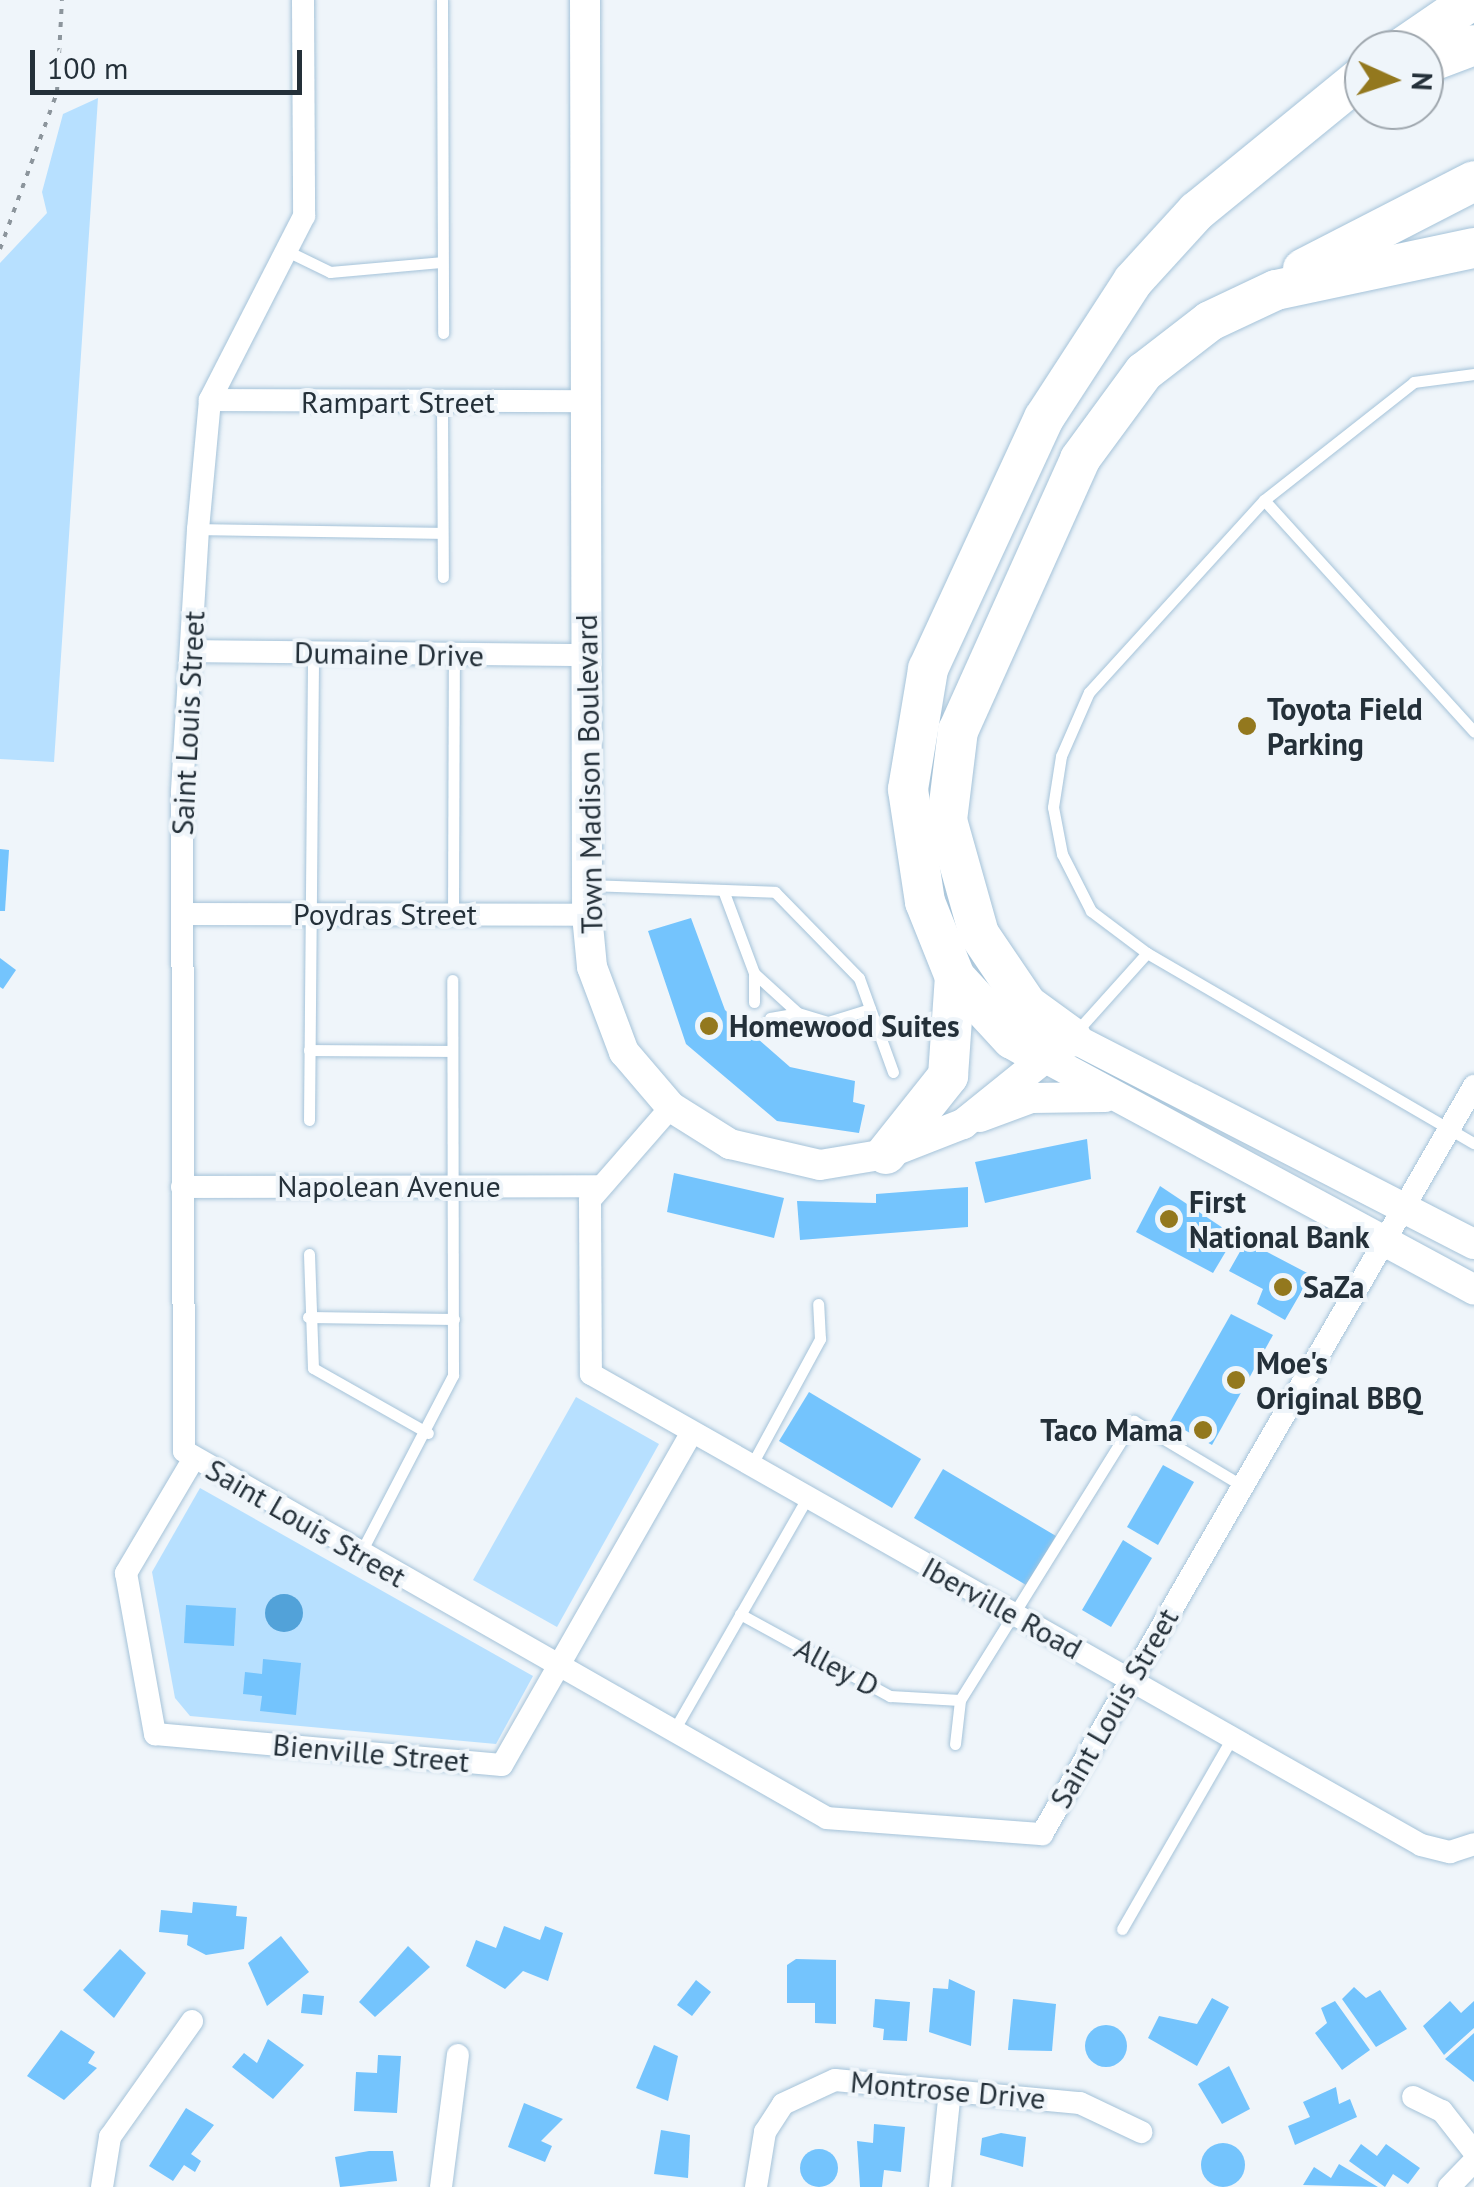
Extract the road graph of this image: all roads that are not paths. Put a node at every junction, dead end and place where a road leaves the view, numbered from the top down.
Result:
1 (303, 0) edge
2 (442, 0) edge
3 (585, 0) edge
4 (1472, 0) edge
5 (1428, 30) edge
6 (1474, 46) edge
7 (1444, 57) edge
8 (1344, 94) edge
9 (1474, 182) edge
10 (1474, 248) edge
11 (287, 251) junction
12 (441, 262) junction
13 (1276, 290) junction
14 (443, 333) dead end
15 (1474, 374) edge
16 (210, 400) junction
17 (587, 401) junction
18 (442, 403) junction
19 (1264, 500) junction
20 (198, 528) junction
21 (442, 532) junction
22 (442, 577) dead end
23 (190, 650) junction
24 (313, 653) junction
25 (587, 655) junction
26 (454, 656) junction
27 (1474, 732) edge
28 (722, 890) junction
29 (587, 900) junction
30 (182, 914) junction
31 (310, 914) junction
32 (453, 914) junction
33 (1147, 953) junction
34 (754, 973) junction
35 (955, 977) junction
36 (452, 980) dead end
37 (754, 1002) dead end
38 (870, 1009) junction
39 (798, 1013) junction
40 (770, 1018) dead end
41 (1057, 1046) junction
42 (309, 1050) junction
43 (452, 1051) junction
44 (893, 1072) dead end
45 (1474, 1086) edge
46 (1108, 1097) junction
47 (671, 1107) junction
48 (309, 1120) dead end
49 (963, 1124) junction
50 (1448, 1126) junction
51 (1474, 1143) edge
52 (886, 1154) junction
53 (453, 1186) junction
54 (597, 1186) junction
55 (182, 1187) junction
56 (1400, 1207) junction
57 (1380, 1242) junction
58 (1474, 1244) edge
59 (308, 1254) dead end
60 (1474, 1290) edge
61 (818, 1304) dead end
62 (308, 1317) junction
63 (454, 1320) junction
64 (691, 1433) junction
65 (428, 1434) junction
66 (194, 1458) junction
67 (751, 1466) junction
68 (1241, 1485) junction
69 (807, 1498) junction
70 (360, 1554) junction
71 (1011, 1613) junction
72 (740, 1614) junction
73 (558, 1669) junction
74 (1129, 1680) junction
75 (960, 1700) junction
76 (672, 1732) junction
77 (1232, 1738) junction
78 (955, 1744) dead end
79 (1474, 1844) edge
80 (1122, 1929) dead end
81 (192, 2020) dead end
82 (458, 2055) dead end
83 (950, 2090) junction
84 (1414, 2097) dead end
85 (1141, 2132) dead end
86 (1474, 2152) edge
87 (1474, 2161) edge
88 (102, 2187) edge
89 (441, 2187) edge
90 (756, 2187) edge
91 (940, 2187) edge
92 (1449, 2187) edge

1 - 11 street, Saint Louis Street
2 - 12 lane
3 - 17 street, Town Madison Boulevard
4 - 5 highway
6 - 7 highway
8 - 35 highway
9 - 13 highway
10 - 13 highway
11 - 12 lane
11 - 16 street, Saint Louis Street
12 - 14 lane
13 - 41 highway
15 - 19 lane
16 - 18 street, Rampart Street
16 - 20 street, Saint Louis Street
17 - 18 street, Rampart Street
17 - 25 street, Town Madison Boulevard
18 - 21 lane
19 - 27 lane
19 - 33 lane
20 - 21 lane
20 - 23 street, Saint Louis Street
21 - 22 lane
23 - 24 street, Dumaine Drive
23 - 30 street, Saint Louis Street
24 - 26 street, Dumaine Drive
24 - 31 lane
25 - 26 street, Dumaine Drive
25 - 29 street, Town Madison Boulevard
26 - 32 lane
28 - 29 lane
28 - 34 lane
28 - 38 lane
29 - 32 street, Poydras Street
29 - 47 street, Town Madison Boulevard
30 - 31 street, Poydras Street
30 - 55 street, Saint Louis Street
31 - 32 street, Poydras Street
31 - 42 lane
33 - 41 lane
33 - 50 lane
34 - 37 lane
34 - 39 lane
35 - 41 highway
35 - 52 highway
36 - 43 lane
38 - 39 lane
38 - 44 lane
39 - 40 lane
41 - 46 street
41 - 49 street, Town Madison Boulevard
41 - 56 street
42 - 43 lane
42 - 48 lane
43 - 53 lane
45 - 50 street, Saint Louis Street
46 - 49 street
46 - 57 street
47 - 52 street, Town Madison Boulevard
47 - 54 street
49 - 52 street, Town Madison Boulevard
50 - 51 lane
50 - 56 street, Saint Louis Street
53 - 54 street, Napolean Avenue
53 - 55 street, Napolean Avenue
53 - 63 lane
54 - 64 street, Iberville Road
55 - 66 street, Saint Louis Street
56 - 57 street, Saint Louis Street
56 - 58 street
57 - 60 street
57 - 68 street, Saint Louis Street
59 - 62 lane
61 - 67 lane
62 - 63 lane
62 - 65 lane
63 - 65 lane
64 - 67 street, Iberville Road
64 - 73 street, Bienville Street
65 - 70 lane
66 - 70 street, Saint Louis Street
66 - 73 street, Bienville Street
67 - 69 street, Iberville Road
68 - 71 lane
68 - 74 street, Saint Louis Street
69 - 71 street, Iberville Road
69 - 72 lane
70 - 73 street, Saint Louis Street
71 - 74 street, Iberville Road
71 - 75 lane
72 - 75 lane, Alley D
72 - 76 lane
73 - 76 street, Saint Louis Street
74 - 76 street, Saint Louis Street
74 - 77 street, Iberville Road
75 - 78 lane
77 - 79 street, Iberville Road
77 - 80 lane
81 - 88 street
82 - 89 street
83 - 85 street, Montrose Drive
83 - 90 street, Montrose Drive
83 - 91 street
84 - 86 street
87 - 92 street

